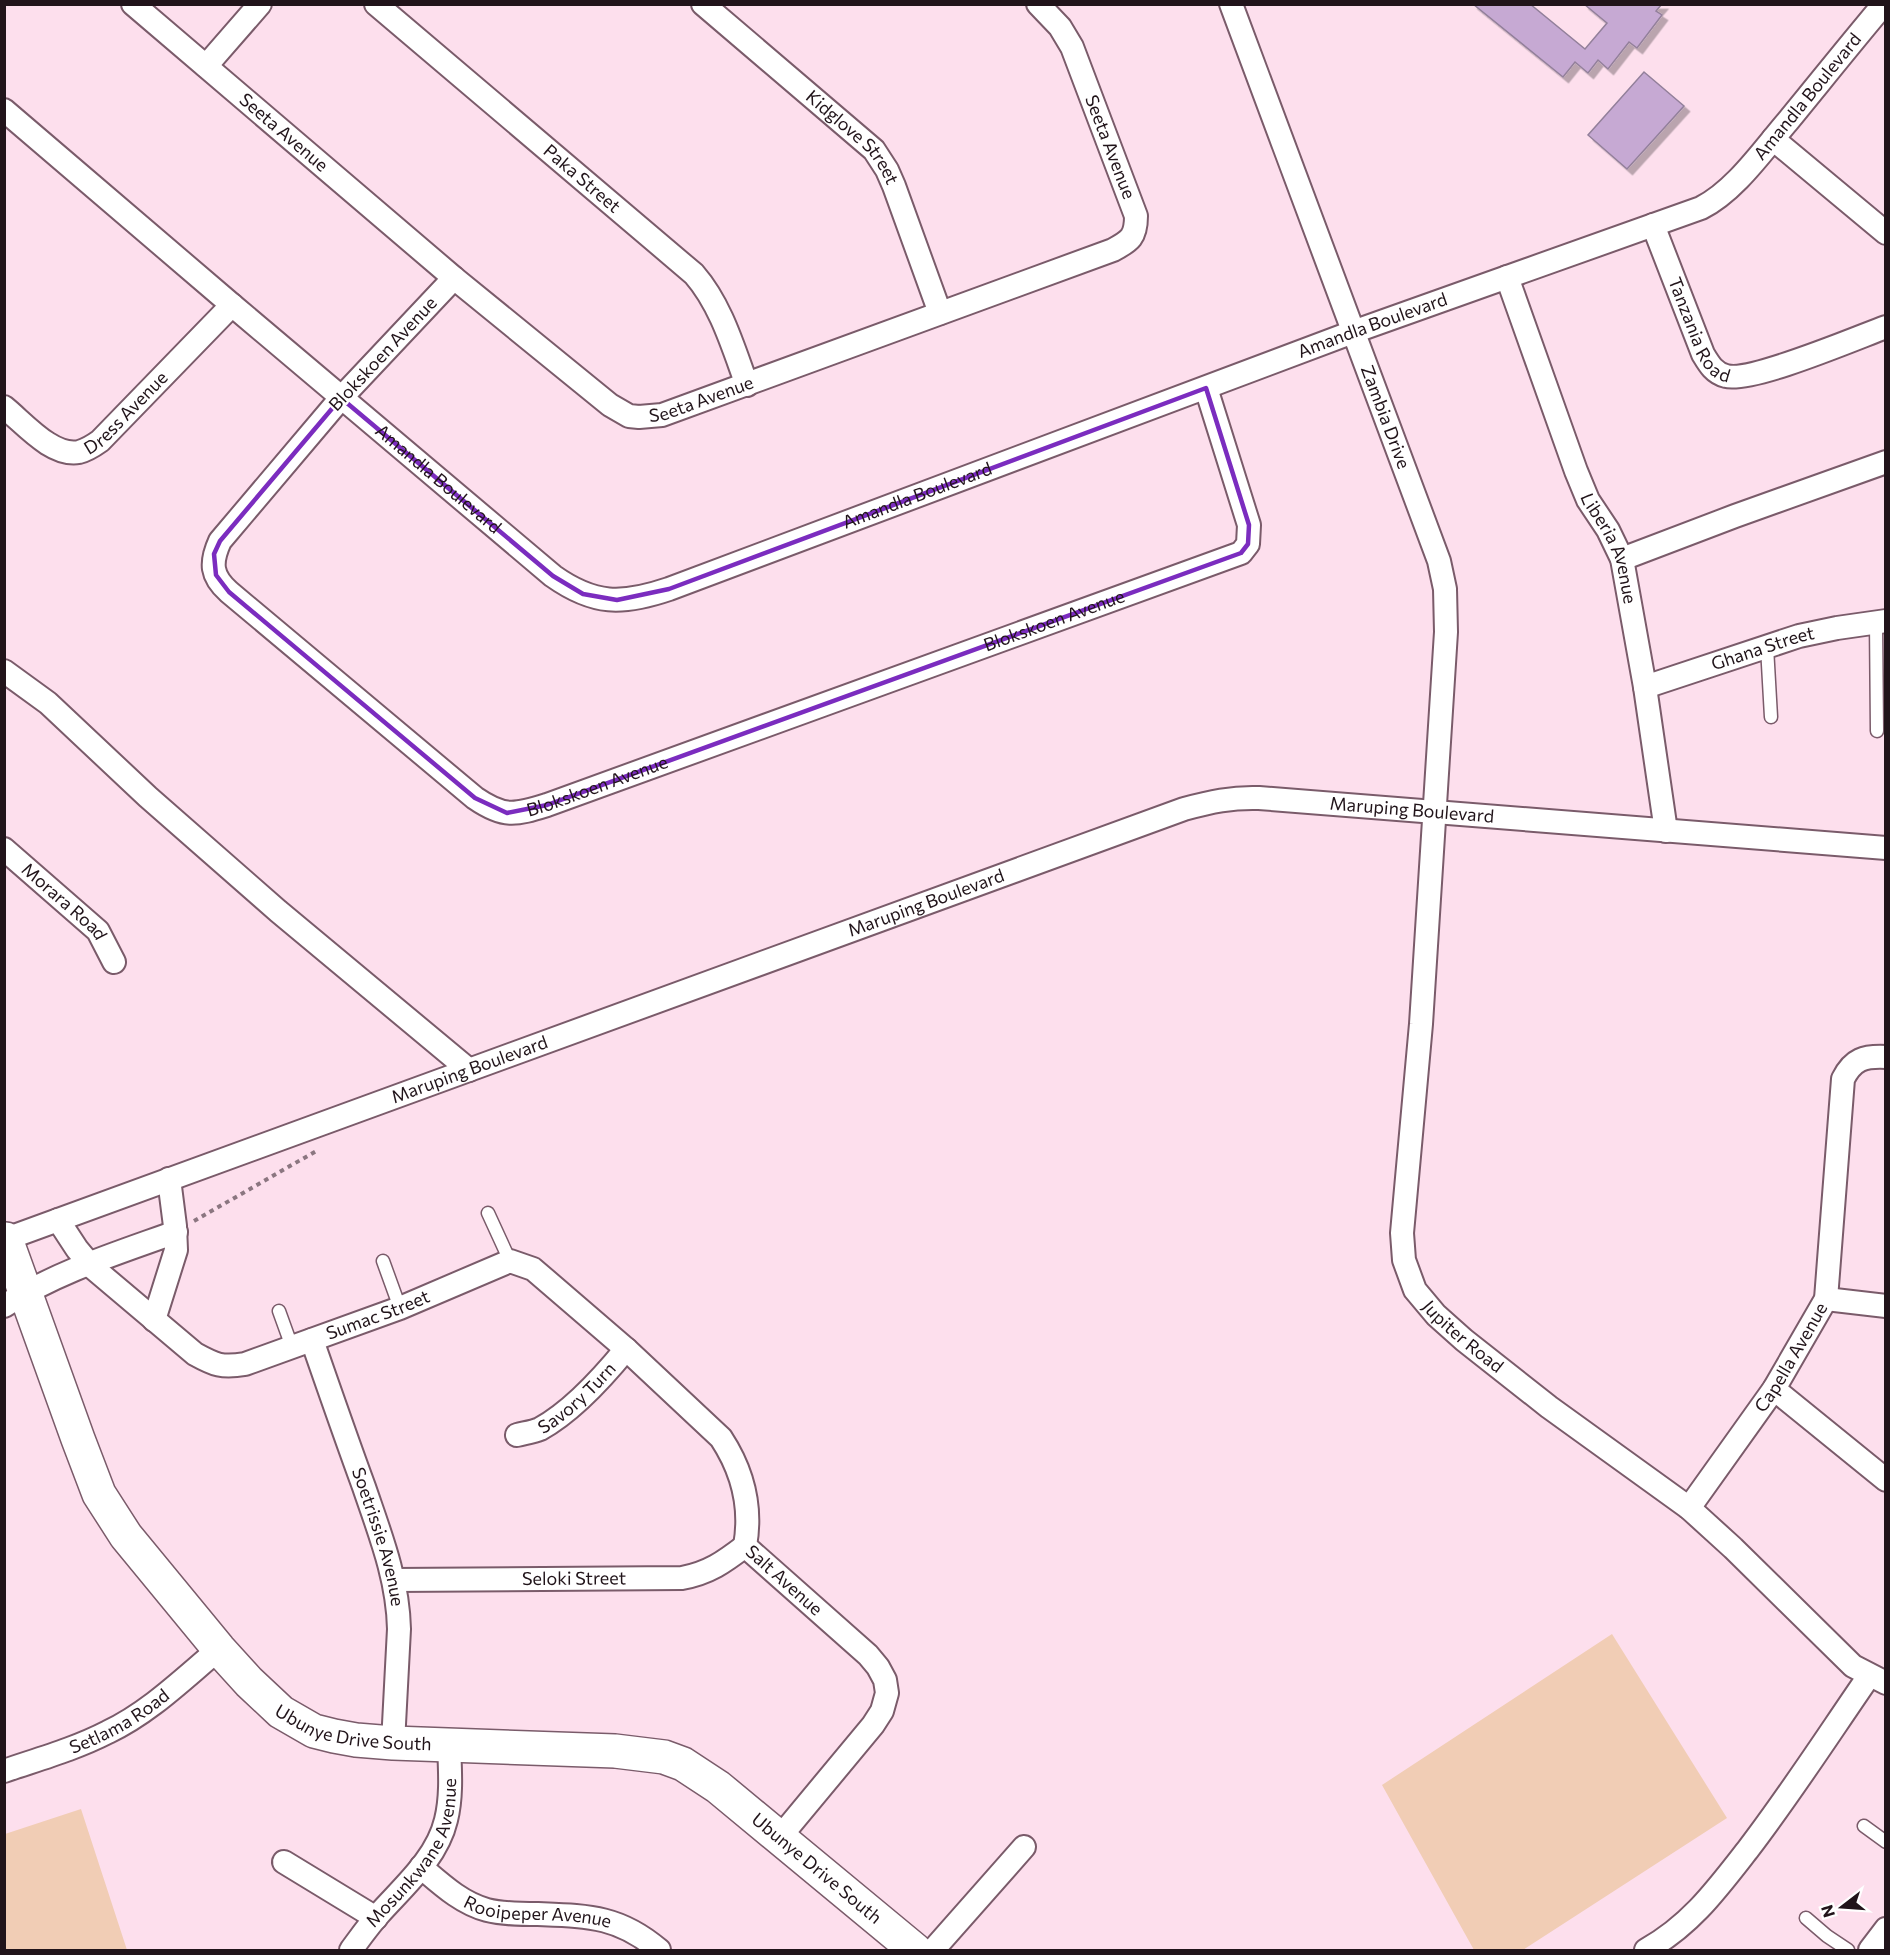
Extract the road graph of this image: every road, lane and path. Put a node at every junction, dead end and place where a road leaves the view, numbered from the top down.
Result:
1 (133, 4) edge
2 (260, 4) edge
3 (376, 4) edge
4 (703, 4) edge
5 (1038, 4) edge
6 (1231, 4) edge
7 (1876, 13) edge
8 (206, 66) junction
9 (4, 110) edge
10 (1773, 139) junction
11 (1653, 225) junction
12 (1886, 233) edge
13 (1507, 277) junction
14 (454, 278) junction
15 (232, 305) junction
16 (940, 313) junction
17 (1886, 327) edge
18 (1353, 332) junction
19 (747, 385) junction
20 (1206, 388) junction
21 (341, 398) junction
22 (4, 407) edge
23 (1886, 462) edge
24 (1622, 560) junction
25 (1881, 622) edge
26 (1767, 647) junction
27 (4, 671) edge
28 (1645, 687) junction
29 (1771, 717) dead end
30 (1877, 731) dead end
31 (1435, 812) junction
32 (1666, 831) junction
33 (1886, 848) edge
34 (4, 849) edge
35 (114, 962) dead end
36 (1886, 1057) edge
37 (469, 1070) junction
38 (327, 1144) dead end
39 (169, 1179) junction
40 (488, 1213) dead end
41 (58, 1220) junction
42 (176, 1232) junction
43 (5, 1238) edge
44 (383, 1261) dead end
45 (510, 1261) junction
46 (89, 1264) junction
47 (15, 1299) edge
48 (1826, 1299) junction
49 (1886, 1306) edge
50 (400, 1308) junction
51 (279, 1311) dead end
52 (154, 1320) junction
53 (302, 1344) junction
54 (626, 1349) junction
55 (1774, 1389) junction
56 (518, 1435) dead end
57 (1886, 1480) edge
58 (1689, 1508) junction
59 (745, 1546) junction
60 (394, 1580) junction
61 (219, 1648) junction
62 (1877, 1680) edge
63 (393, 1743) junction
64 (449, 1745) junction
65 (4, 1771) edge
66 (1864, 1826) dead end
67 (780, 1837) junction
68 (1886, 1842) edge
69 (1024, 1847) dead end
70 (284, 1862) dead end
71 (421, 1867) junction
72 (376, 1918) junction
73 (1806, 1918) dead end
74 (1886, 1929) edge
75 (351, 1950) edge
76 (659, 1950) edge
77 (915, 1950) edge
78 (933, 1950) edge
79 (1646, 1950) edge
80 (1848, 1950) edge
81 (1870, 1950) edge

1 - 8 street, Seeta Avenue
2 - 8 street
3 - 19 street, Paka Street
4 - 16 street, Kidglove Street
5 - 16 street, Seeta Avenue
6 - 18 street, Zambia Drive
7 - 10 street, Amandla Boulevard
8 - 14 street, Seeta Avenue
9 - 15 street, Amandla Boulevard
10 - 11 street, Amandla Boulevard
10 - 12 street
11 - 13 street, Amandla Boulevard
11 - 17 street, Tanzania Road
13 - 18 street, Amandla Boulevard
13 - 24 street, Liberia Avenue
14 - 19 street, Seeta Avenue
14 - 21 street, Blokskoen Avenue
15 - 21 street, Amandla Boulevard
15 - 22 street, Dress Avenue
16 - 19 street, Seeta Avenue
18 - 20 street, Amandla Boulevard
18 - 31 street, Zambia Drive
20 - 21 street, Amandla Boulevard
20 - 21 street, Blokskoen Avenue
23 - 24 street
24 - 28 street, Liberia Avenue
25 - 26 street, Ghana Street
25 - 30 lane
26 - 28 street, Ghana Street
26 - 29 lane
27 - 37 street
28 - 32 street, Liberia Avenue
31 - 32 street, Maruping Boulevard
31 - 37 street, Maruping Boulevard
31 - 58 street, Jupiter Road
32 - 33 street, Maruping Boulevard
34 - 35 street, Morara Road
36 - 48 street, Capella Avenue
37 - 39 street, Maruping Boulevard
38 - 42 path
39 - 41 street, Maruping Boulevard
39 - 42 street
40 - 45 lane
41 - 43 street, Maruping Boulevard
41 - 46 street, Sumac Street
42 - 46 street
42 - 52 street
43 - 47 street, Ubunye Drive South
44 - 50 lane
45 - 50 street, Sumac Street
45 - 54 street, Salt Avenue
46 - 47 street
46 - 52 street, Sumac Street
47 - 61 street, Ubunye Drive South
48 - 49 street
48 - 55 street, Capella Avenue
50 - 53 street, Sumac Street
51 - 53 lane
52 - 53 street, Sumac Street
53 - 60 street, Soetrissie Avenue
54 - 56 street, Savory Turn
54 - 59 street, Salt Avenue
55 - 57 street
55 - 58 street, Capella Avenue
58 - 62 street, Jupiter Road
59 - 60 street, Seloki Street
59 - 67 street, Salt Avenue
60 - 63 street, Soetrissie Avenue
61 - 63 street, Ubunye Drive South
61 - 65 street, Setlama Road
62 - 79 street
63 - 64 street, Ubunye Drive South
64 - 67 street, Ubunye Drive South
64 - 71 street, Mosunkwane Avenue
66 - 68 lane
67 - 77 street, Ubunye Drive South
69 - 78 street
70 - 72 street
71 - 72 street, Mosunkwane Avenue
71 - 76 street, Rooipeper Avenue
72 - 75 street, Mosunkwane Avenue
73 - 80 lane
74 - 81 street

